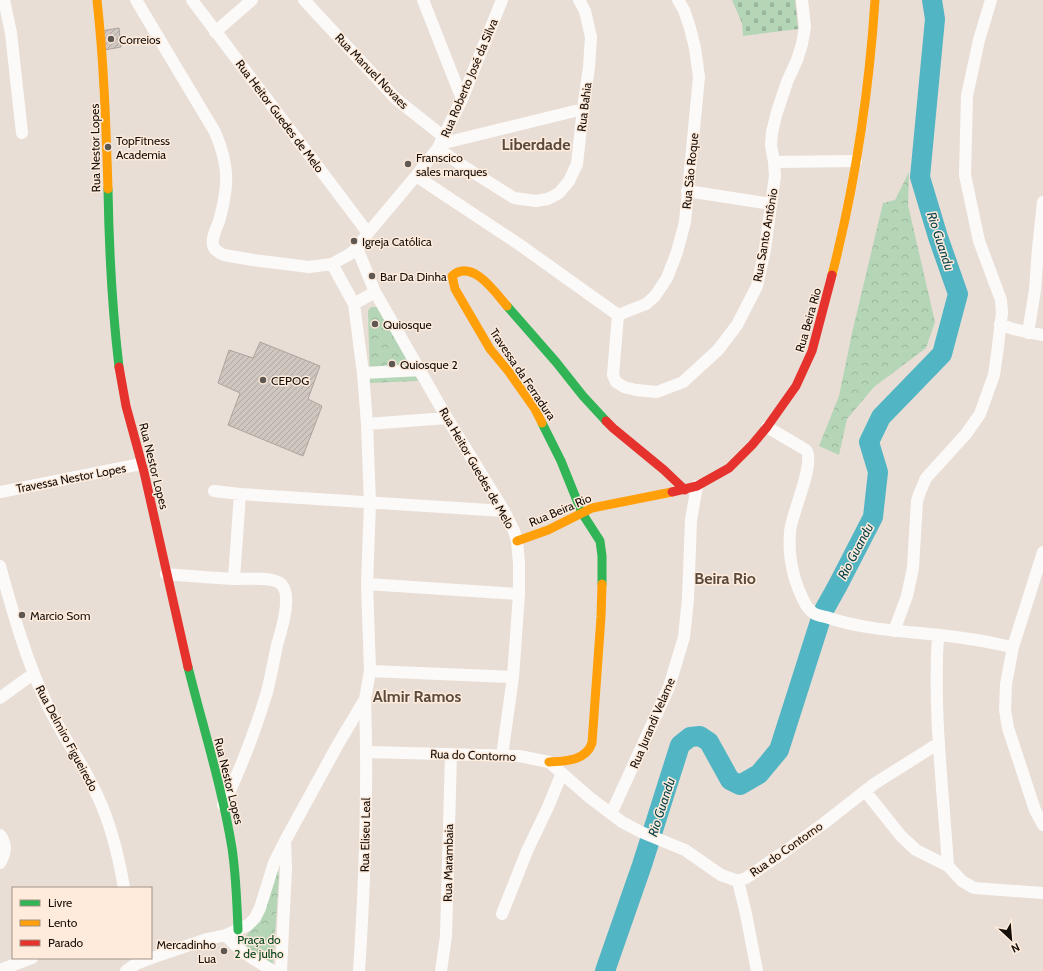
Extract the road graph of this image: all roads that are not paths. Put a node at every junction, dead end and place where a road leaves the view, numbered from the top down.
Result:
1 (4, 0) edge
2 (97, 0) edge
3 (136, 0) edge
4 (192, 0) edge
5 (252, 0) edge
6 (304, 0) edge
7 (423, 0) edge
8 (502, 0) edge
9 (580, 0) edge
10 (678, 0) edge
11 (802, 0) edge
12 (875, 0) edge
13 (991, 0) edge
14 (215, 32) junction
15 (462, 99) junction
16 (583, 109) junction
17 (22, 133) dead end
18 (441, 143) junction
19 (856, 161) junction
20 (774, 162) junction
21 (416, 176) junction
22 (687, 191) junction
23 (1043, 202) edge
24 (771, 204) junction
25 (368, 232) junction
26 (357, 248) junction
27 (332, 264) junction
28 (375, 292) junction
29 (354, 304) junction
30 (618, 315) junction
31 (1000, 324) junction
32 (1028, 333) junction
33 (1043, 335) edge
34 (421, 370) junction
35 (363, 373) junction
36 (447, 418) junction
37 (368, 424) junction
38 (767, 427) junction
39 (141, 464) junction
40 (697, 486) junction
41 (685, 490) junction
42 (214, 491) dead end
43 (0, 492) edge
44 (240, 494) junction
45 (370, 502) junction
46 (504, 511) junction
47 (582, 513) junction
48 (517, 541) junction
49 (1043, 552) edge
50 (0, 566) edge
51 (166, 574) junction
52 (234, 579) junction
53 (1038, 582) edge
54 (367, 584) junction
55 (519, 594) junction
56 (894, 631) junction
57 (938, 635) junction
58 (1013, 647) junction
59 (370, 671) junction
60 (33, 674) junction
61 (512, 676) junction
62 (0, 698) edge
63 (365, 699) junction
64 (938, 742) junction
65 (367, 752) junction
66 (451, 754) junction
67 (502, 756) junction
68 (549, 762) junction
69 (562, 773) junction
70 (865, 791) junction
71 (223, 805) junction
72 (610, 814) junction
73 (1043, 825) edge
74 (0, 835) edge
75 (285, 841) junction
76 (0, 863) edge
77 (948, 866) junction
78 (738, 881) junction
79 (124, 887) edge
80 (1043, 893) edge
81 (502, 914) dead end
82 (238, 930) junction
83 (226, 935) junction
84 (29, 959) edge
85 (134, 966) edge
86 (0, 970) edge
87 (274, 971) edge
88 (281, 971) edge
89 (359, 971) edge
90 (441, 971) edge
91 (757, 971) edge

1 - 17 street
2 - 39 street, Rua Nestor Lopes
3 - 27 street
4 - 14 street, Rua Heitor Guedes de Melo
5 - 14 street
6 - 18 street, Rua Manuel Novaes
7 - 15 street
8 - 15 street, Rua Roberto José da Silva
9 - 16 street, Rua Bahia
10 - 22 street, Rua Sâo Roque
11 - 20 street, Rua Santo Antônio
12 - 19 street, Rua Beira Rio
13 - 31 street
14 - 25 street, Rua Heitor Guedes de Melo
15 - 18 street, Rua Roberto José da Silva
16 - 18 street
16 - 18 street, Rua Bahia
18 - 21 street, Rua Roberto José da Silva
19 - 20 street
19 - 38 street, Rua Beira Rio
20 - 24 street, Rua Santo Antônio
21 - 25 street, Rua Roberto José da Silva
21 - 30 street
22 - 24 street
22 - 30 street, Rua Sâo Roque
23 - 32 street
24 - 30 street, Rua Santo Antônio
25 - 26 street, Rua Roberto José da Silva
26 - 27 street
26 - 28 street, Rua Heitor Guedes de Melo
27 - 29 street
28 - 29 street
28 - 34 street, Rua Heitor Guedes de Melo
29 - 35 street
31 - 32 street
31 - 56 street
32 - 33 street
34 - 35 street
34 - 36 street, Rua Heitor Guedes de Melo
35 - 37 street
36 - 37 street
36 - 46 street, Rua Heitor Guedes de Melo
37 - 45 street
38 - 40 street, Rua Beira Rio
38 - 56 street
39 - 43 street, Travessa Nestor Lopes
39 - 51 street, Rua Nestor Lopes
40 - 41 street, Rua Beira Rio
40 - 72 street, Rua Jurandi Velame
41 - 47 street, Rua Beira Rio
41 - 47 street, Travessa da Ferradura
42 - 44 street
44 - 45 street
44 - 52 street
45 - 46 street
45 - 54 street
46 - 48 street, Rua Heitor Guedes de Melo
47 - 48 street, Rua Beira Rio
47 - 68 street, Travessa da Ferradura
48 - 55 street, Rua Heitor Guedes de Melo
49 - 53 street
50 - 60 street, Rua Delmiro Figueiredo
51 - 52 street
51 - 71 street, Rua Nestor Lopes
52 - 71 street
53 - 58 street
54 - 55 street
54 - 59 street
55 - 61 street, Rua Heitor Guedes de Melo
56 - 57 street
57 - 58 street
57 - 64 street
58 - 73 street
59 - 61 street
59 - 63 street
60 - 62 street
60 - 79 street, Rua Delmiro Figueiredo
61 - 67 street, Rua Heitor Guedes de Melo
63 - 65 street, Rua Eliseu Leal
63 - 75 street
64 - 70 street, Rua do Contorno
64 - 77 street
65 - 66 street, Rua do Contorno
65 - 89 street, Rua Eliseu Leal
66 - 67 street, Rua do Contorno
66 - 90 street, Rua Marambaia
67 - 68 street, Rua do Contorno
68 - 69 street, Rua do Contorno
69 - 72 street, Rua do Contorno
69 - 81 street
70 - 77 street
70 - 78 street, Rua do Contorno
71 - 82 street, Rua Nestor Lopes
72 - 78 street, Rua do Contorno
74 - 76 street
75 - 82 street
75 - 88 street
77 - 80 street
78 - 91 street
82 - 83 street
83 - 85 street
83 - 87 street
84 - 86 street

